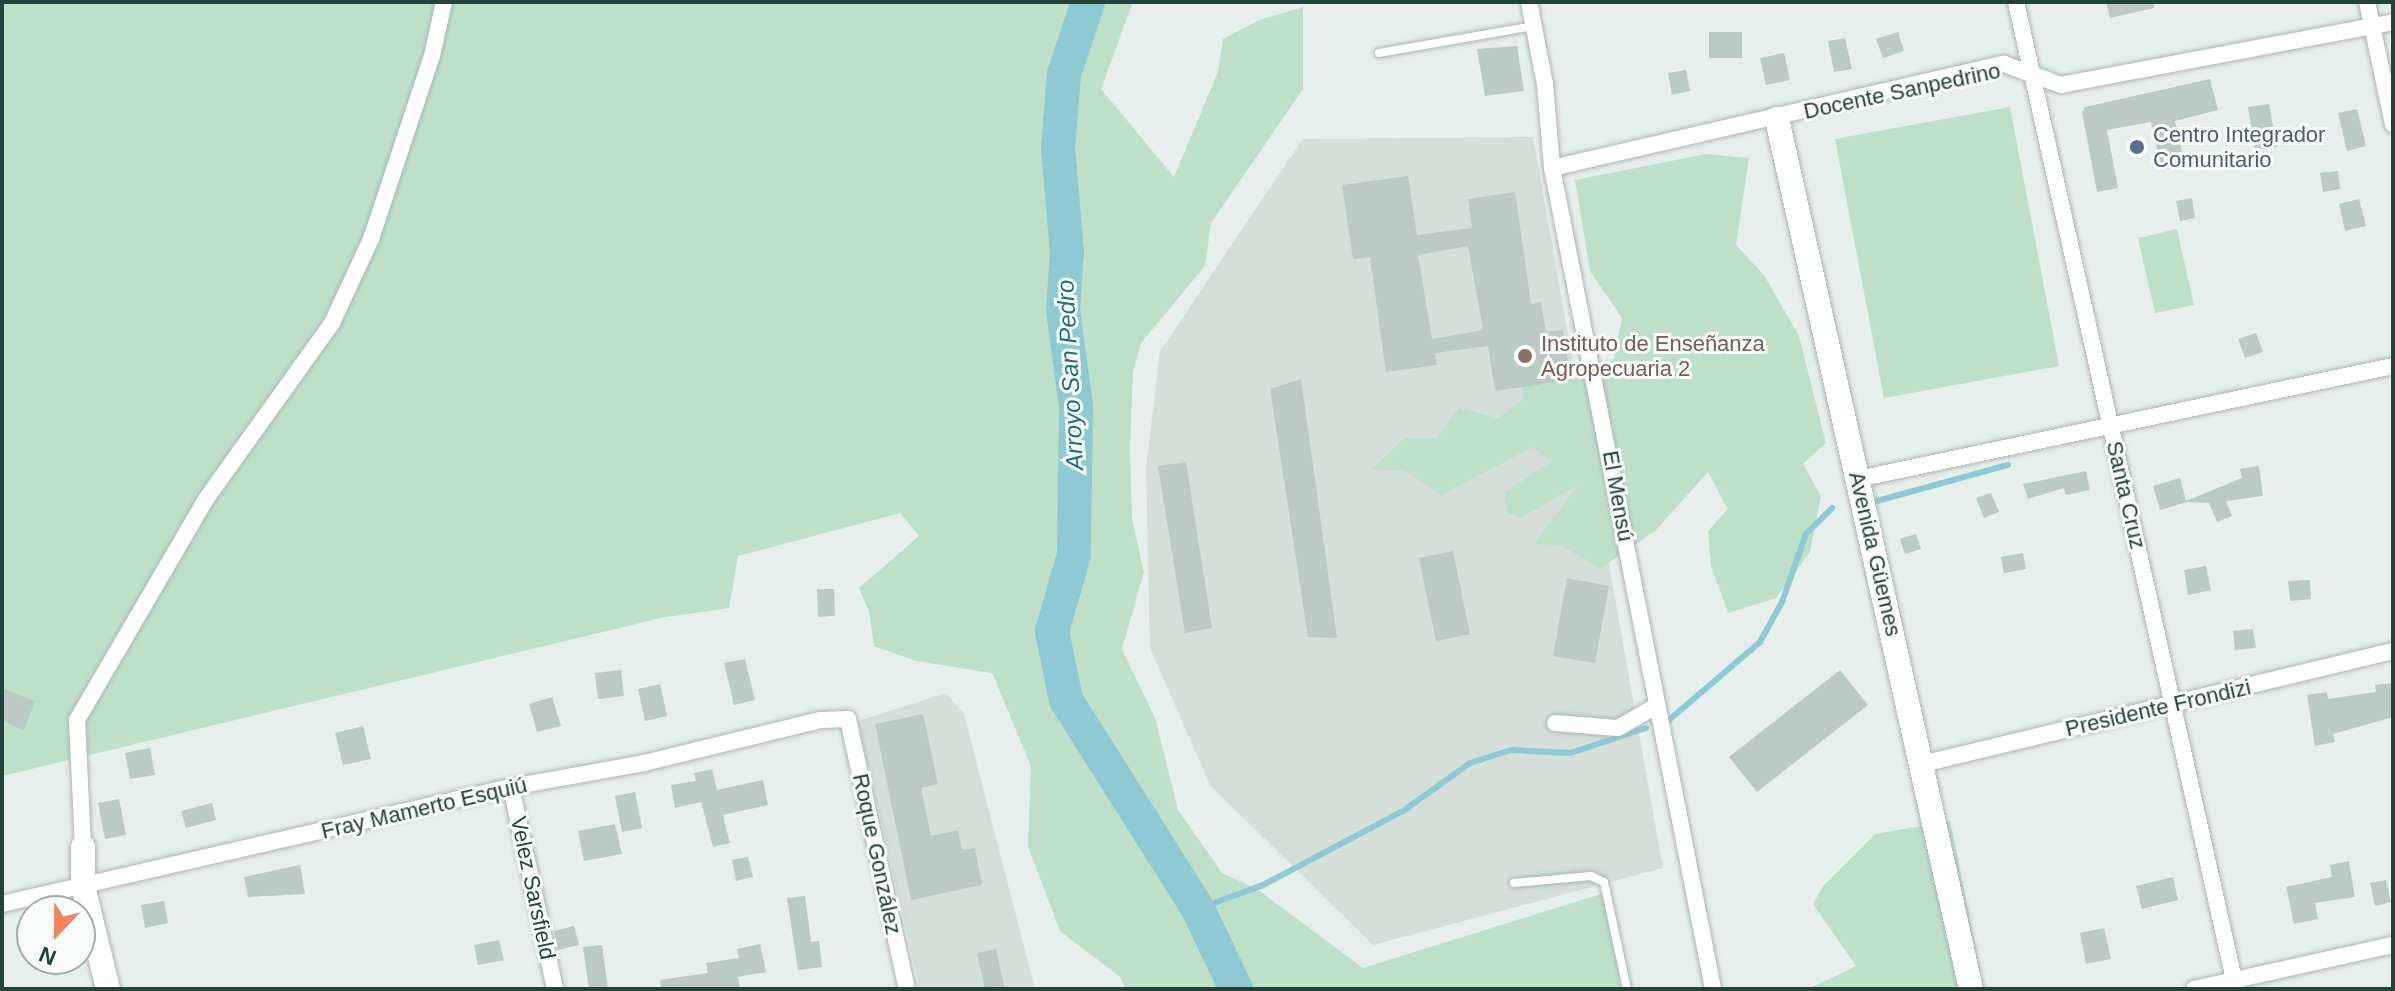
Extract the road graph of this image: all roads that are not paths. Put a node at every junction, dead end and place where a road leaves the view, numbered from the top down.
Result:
1 (444, 2) edge
2 (1529, 2) edge
3 (2016, 2) edge
4 (2367, 2) edge
5 (2393, 22) edge
6 (1534, 25) junction
7 (2373, 26) junction
8 (1379, 53) dead end
9 (2029, 74) junction
10 (1777, 119) junction
11 (2393, 124) edge
12 (1552, 168) junction
13 (2393, 366) edge
14 (2111, 430) junction
15 (1858, 479) junction
16 (2393, 651) edge
17 (2175, 704) junction
18 (1656, 706) junction
19 (848, 719) joint
20 (1555, 723) dead end
21 (1922, 764) junction
22 (511, 787) junction
23 (83, 847) joint
24 (1514, 883) dead end
25 (83, 886) junction
26 (2, 904) edge
27 (2393, 945) edge
28 (2235, 985) edge
29 (108, 989) edge
30 (555, 989) edge
31 (907, 989) edge
32 (1627, 989) edge
33 (1713, 989) edge
34 (1971, 989) edge
35 (2194, 989) edge

1 - 23 street
2 - 6 street, El Mensú
3 - 9 street, Santa Cruz
4 - 7 street
5 - 7 street, Docente Sanpedrino
6 - 8 lane
6 - 12 street, El Mensú
7 - 9 street, Docente Sanpedrino
7 - 11 street
9 - 10 street, Docente Sanpedrino
9 - 14 street, Santa Cruz
10 - 12 street, Docente Sanpedrino
10 - 15 main road, Avenida Güemes
12 - 18 street, El Mensú
13 - 14 street
14 - 15 street
14 - 17 street, Santa Cruz
15 - 21 main road, Avenida Güemes
16 - 17 street, Presidente Frondizi
17 - 21 street, Presidente Frondizi
17 - 28 street, Santa Cruz
18 - 20 street
18 - 33 street, El Mensú
19 - 22 street, Fray Mamerto Esquiú
19 - 31 street, Roque González
21 - 34 main road, Avenida Güemes
22 - 25 street, Fray Mamerto Esquiú
22 - 30 street, Velez Sarsfield
23 - 25 main road
24 - 32 lane
25 - 26 street, Fray Mamerto Esquiú
25 - 29 main road
27 - 28 street
28 - 35 street

